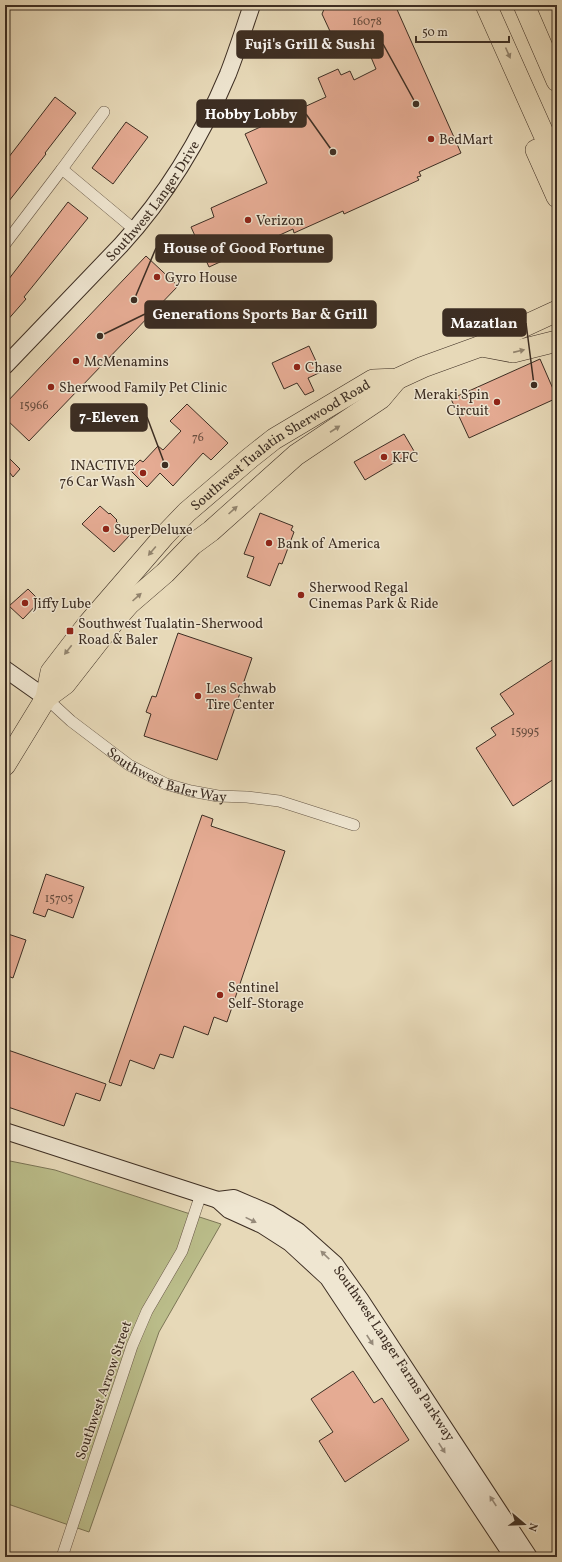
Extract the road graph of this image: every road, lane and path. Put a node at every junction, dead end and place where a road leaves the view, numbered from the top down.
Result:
1 (252, 5) edge
2 (486, 5) edge
3 (524, 5) edge
4 (557, 81) edge
5 (530, 104) junction
6 (104, 112) dead end
7 (557, 164) edge
8 (62, 169) junction
9 (557, 197) edge
10 (135, 230) junction
11 (5, 244) edge
12 (557, 294) edge
13 (549, 315) edge
14 (557, 341) edge
15 (481, 346) junction
16 (5, 366) edge
17 (397, 379) junction
18 (266, 445) junction
19 (201, 539) junction
20 (5, 669) edge
21 (46, 698) junction
22 (5, 765) edge
23 (354, 825) dead end
24 (5, 1131) edge
25 (201, 1194) junction
26 (218, 1200) junction
27 (62, 1557) edge
28 (513, 1557) edge
29 (529, 1557) edge

1 - 10 street, Southwest Langer Drive
2 -> 5 highway
3 - 4 highway
5 - 7 highway
5 - 9 highway
6 - 8 street
8 - 10 street
8 - 11 street
10 - 16 street, Southwest Langer Drive
12 - 13 highway
13 - 15 highway, Southwest Tualatin Sherwood Road
15 -> 14 highway
15 - 17 highway, Southwest Tualatin Sherwood Road
17 - 18 highway, Southwest Tualatin Sherwood Road
19 -> 17 highway, Southwest Tualatin Sherwood Road
18 - 19 highway
18 -> 21 highway, Southwest Tualatin Sherwood Road
21 -> 19 highway, Southwest Tualatin Sherwood Road
20 - 21 street, Southwest Baler Way
21 - 22 highway, Southwest Tualatin Sherwood Road
21 - 23 street, Southwest Baler Way
24 - 25 street, Southwest Langer Farms Parkway
25 - 26 street, Southwest Langer Farms Parkway
25 - 27 street, Southwest Arrow Street
26 -> 28 street, Southwest Langer Farms Parkway
29 -> 26 street, Southwest Langer Farms Parkway

